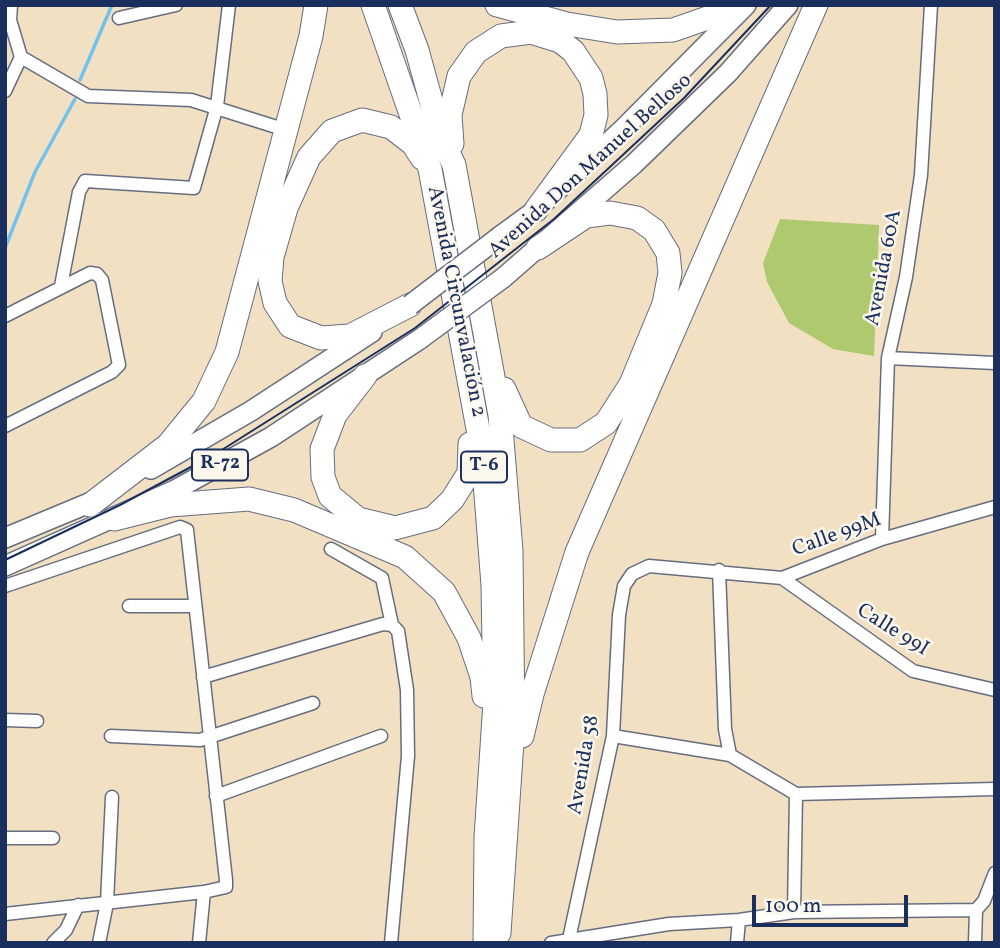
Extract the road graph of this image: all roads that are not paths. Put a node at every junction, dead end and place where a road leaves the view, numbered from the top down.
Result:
1 (10, 5) edge
2 (176, 5) edge
3 (229, 5) edge
4 (316, 5) edge
5 (373, 5) edge
6 (400, 5) edge
7 (497, 5) edge
8 (731, 5) edge
9 (746, 5) edge
10 (788, 5) edge
11 (816, 5) edge
12 (931, 5) edge
13 (120, 18) dead end
14 (21, 57) junction
15 (5, 91) edge
16 (218, 106) junction
17 (286, 130) junction
18 (454, 165) junction
19 (430, 169) junction
20 (536, 210) junction
21 (538, 248) junction
22 (61, 286) junction
23 (410, 305) junction
24 (481, 311) junction
25 (5, 316) edge
26 (888, 358) junction
27 (995, 363) edge
28 (365, 376) junction
29 (472, 388) junction
30 (5, 426) edge
31 (90, 505) junction
32 (995, 507) edge
33 (114, 519) junction
34 (5, 538) edge
35 (882, 538) junction
36 (331, 549) dead end
37 (5, 566) edge
38 (649, 566) joint
39 (719, 570) junction
40 (782, 578) junction
41 (5, 586) edge
42 (130, 606) dead end
43 (195, 606) junction
44 (391, 625) junction
45 (203, 677) junction
46 (995, 690) edge
47 (313, 703) dead end
48 (5, 720) edge
49 (37, 721) dead end
50 (111, 736) dead end
51 (381, 736) dead end
52 (613, 736) junction
53 (209, 738) junction
54 (730, 755) junction
55 (491, 760) junction
56 (995, 789) edge
57 (796, 794) junction
58 (216, 796) junction
59 (112, 797) dead end
60 (509, 797) junction
61 (5, 838) edge
62 (53, 838) dead end
63 (995, 873) edge
64 (204, 892) junction
65 (107, 903) junction
66 (78, 905) junction
67 (976, 910) junction
68 (794, 912) junction
69 (5, 914) edge
70 (738, 920) junction
71 (606, 938) edge
72 (569, 939) junction
73 (53, 943) edge
74 (99, 943) edge
75 (199, 943) edge
76 (391, 943) edge
77 (485, 943) edge
78 (499, 943) edge
79 (551, 943) edge
80 (737, 943) edge
81 (975, 943) edge

1 - 14 street
2 - 13 street
3 - 16 street
4 - 17 highway
5 - 19 highway, Avenida Circunvalación 2 / T-6
6 - 18 highway, Avenida Circunvalación 2 / T-6
7 - 8 highway
9 - 20 main road, Avenida Don Manuel Belloso / R-72
10 - 21 main road, Avenida Don Manuel Belloso / R-72
11 - 60 highway
12 - 26 street, Avenida 60A
14 - 15 street
14 - 16 street
16 - 17 street
16 - 22 street
17 - 31 highway
18 - 20 highway
18 - 24 highway, Avenida Circunvalación 2 / T-6
19 - 23 highway
19 - 29 highway, Avenida Circunvalación 2 / T-6
20 - 23 main road, Avenida Don Manuel Belloso / R-72, bridge
21 - 24 highway
21 - 28 main road, Avenida Don Manuel Belloso / R-72, bridge
22 - 25 street
22 - 30 street
23 - 31 main road, Avenida Don Manuel Belloso / R-72
24 - 60 highway, Avenida Circunvalación 2 / T-6
26 - 27 street
26 - 35 street, Avenida 60A
28 - 29 highway
28 - 33 main road, Avenida Don Manuel Belloso / R-72
29 - 55 highway, Avenida Circunvalación 2 / T-6
31 - 34 main road, Avenida Don Manuel Belloso / R-72
32 - 35 street, Calle 99M
33 - 37 main road, Avenida Don Manuel Belloso / R-72
33 - 55 highway
35 - 40 street, Calle 99M
36 - 44 street
38 - 39 street, Calle 99M
38 - 52 street, Avenida 58
39 - 40 street, Calle 99M
39 - 54 street
40 - 46 street, Calle 99I
41 - 43 street
42 - 43 street
43 - 45 street
44 - 45 street
44 - 76 street
45 - 53 street
47 - 53 street
48 - 49 street
50 - 53 street
51 - 58 street
52 - 54 street
52 - 72 street, Avenida 58
53 - 58 street
54 - 57 street
55 - 77 highway, Avenida Circunvalación 2 / T-6
56 - 57 street
57 - 68 street
58 - 64 street
59 - 65 street
60 - 78 highway, Avenida Circunvalación 2 / T-6
61 - 62 street
63 - 67 street
64 - 65 street
64 - 75 street
65 - 66 street
65 - 74 street
66 - 69 street
66 - 73 street
67 - 68 street
67 - 81 street
68 - 70 street
70 - 71 street
70 - 80 street
71 - 72 street
72 - 79 street

